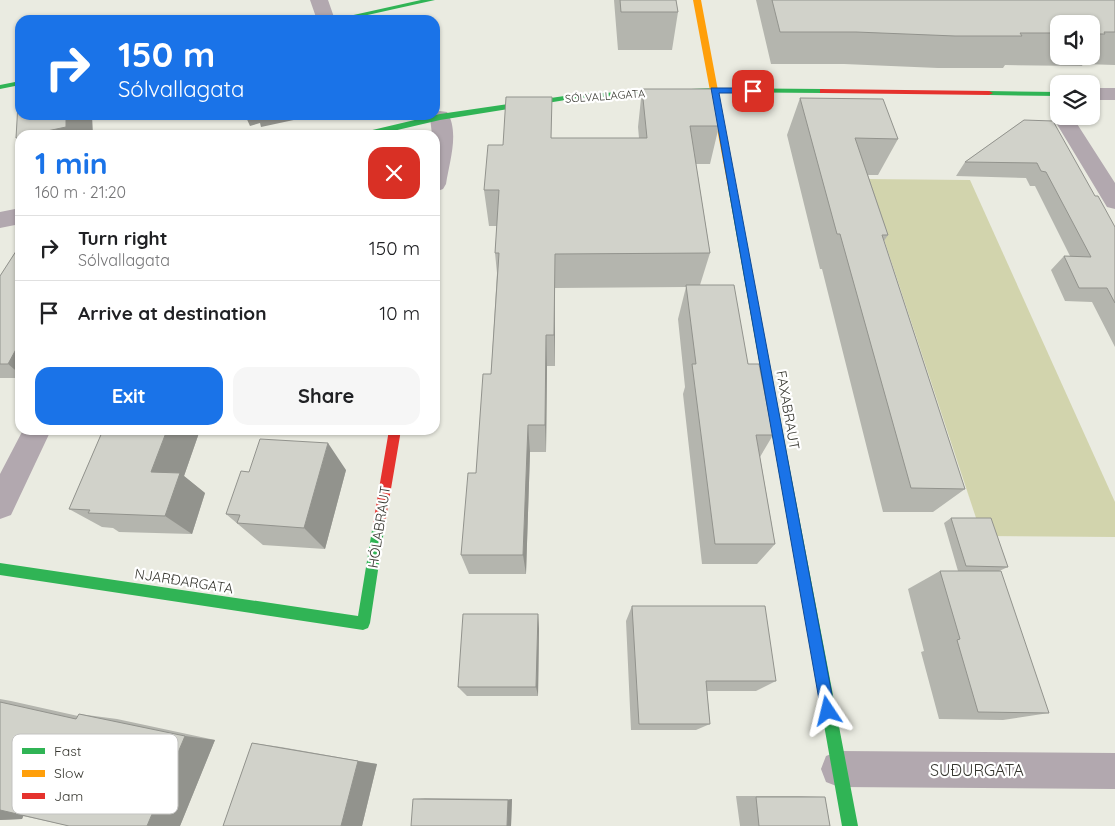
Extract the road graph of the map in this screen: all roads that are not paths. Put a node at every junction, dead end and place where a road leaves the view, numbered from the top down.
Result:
1 (319, 0) edge
2 (431, 0) edge
3 (696, 0) edge
4 (324, 15) edge
5 (359, 15) edge
6 (15, 84) edge
7 (0, 87) edge
8 (714, 90) junction
9 (1050, 94) edge
10 (1100, 94) edge
11 (1115, 94) edge
12 (440, 117) joint
13 (427, 120) edge
14 (1068, 125) edge
15 (385, 130) edge
16 (440, 155) edge
17 (1115, 201) edge
18 (15, 217) edge
19 (0, 220) edge
20 (35, 435) edge
21 (394, 435) edge
22 (0, 505) edge
23 (0, 569) edge
24 (363, 623) joint
25 (839, 769) junction
26 (1115, 771) edge
27 (850, 826) edge

1 - 4 street
2 - 5 street
3 - 8 street, FAXABRAUT
6 - 7 street
8 - 9 street, SÓLVALLAGATA
8 - 12 street, SÓLVALLAGATA
8 - 25 street, FAXABRAUT
10 - 11 street
12 - 16 street
13 - 15 street, SÓLVALLAGATA
14 - 17 street
18 - 19 street
20 - 22 street
21 - 24 street, HÓLABRAUT
23 - 24 street, NJARÐARGATA
25 - 26 street, SUÐURGATA
25 - 27 street, FAXABRAUT

